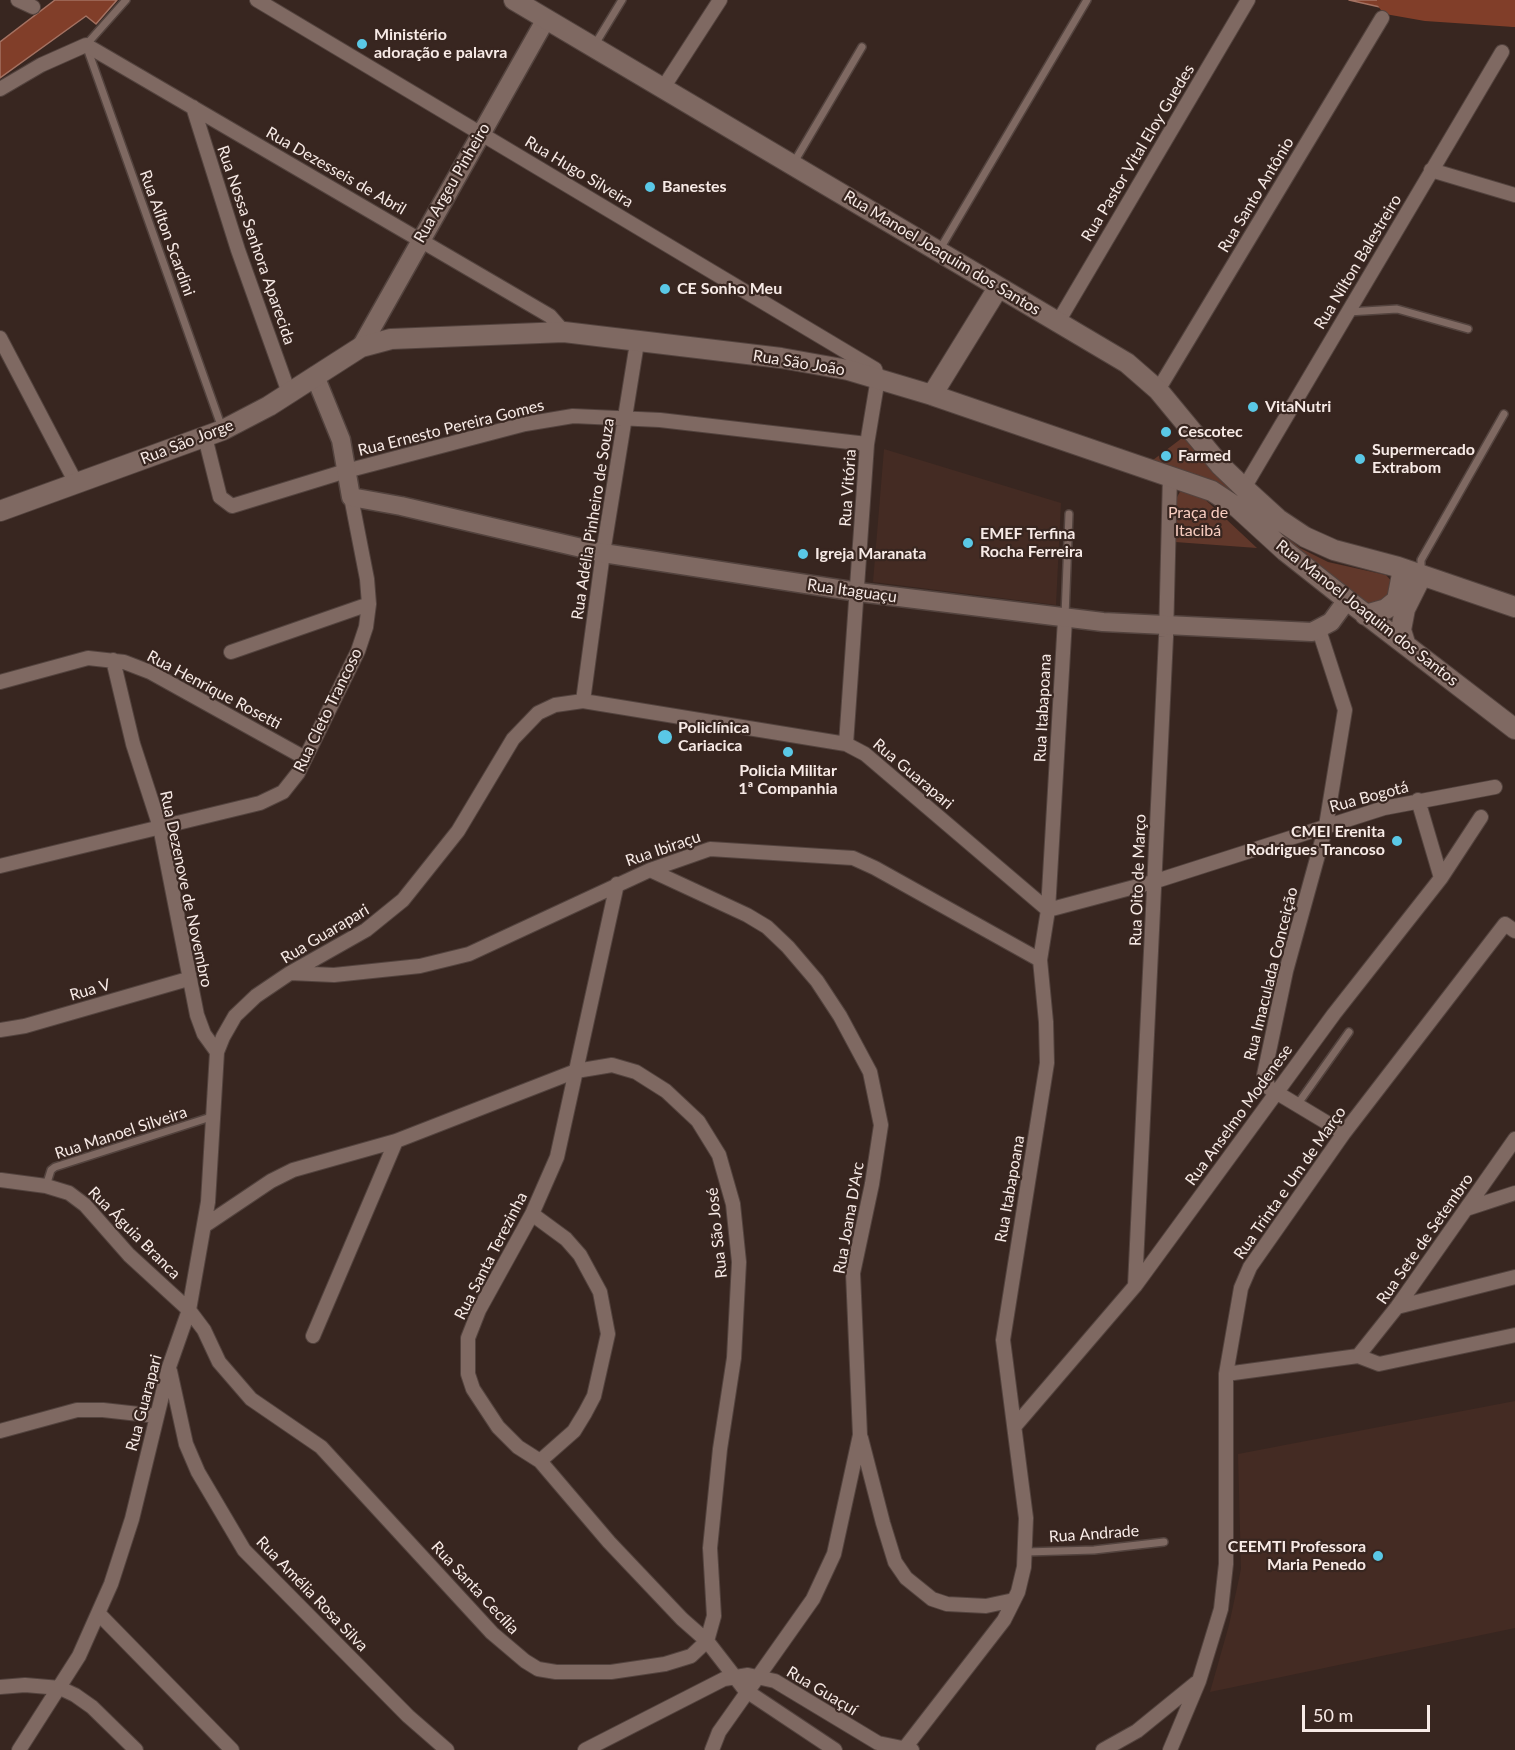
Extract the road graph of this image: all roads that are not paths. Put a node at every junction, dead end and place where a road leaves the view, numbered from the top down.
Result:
1 (18, 0) edge
2 (126, 0) edge
3 (257, 0) edge
4 (514, 0) edge
5 (622, 0) edge
6 (720, 0) edge
7 (1087, 0) edge
8 (1248, 0) edge
9 (33, 7) dead end
10 (1382, 18) dead end
11 (546, 19) junction
12 (86, 45) junction
13 (593, 47) junction
14 (862, 48) dead end
15 (1502, 52) dead end
16 (663, 88) junction
17 (0, 89) edge
18 (194, 107) junction
19 (481, 132) junction
20 (792, 164) junction
21 (1431, 170) junction
22 (1515, 195) edge
23 (420, 239) junction
24 (938, 251) junction
25 (998, 288) junction
26 (1347, 312) junction
27 (1058, 322) junction
28 (1468, 329) dead end
29 (564, 332) junction
30 (0, 338) edge
31 (637, 343) junction
32 (360, 347) junction
33 (315, 376) junction
34 (878, 378) junction
35 (1158, 390) junction
36 (289, 393) junction
37 (932, 394) junction
38 (1504, 414) dead end
39 (626, 417) junction
40 (214, 434) junction
41 (867, 444) junction
42 (346, 471) junction
43 (1170, 475) junction
44 (76, 483) junction
45 (1244, 488) junction
46 (1220, 495) joint
47 (351, 498) junction
48 (0, 511) edge
49 (1069, 514) dead end
50 (603, 553) junction
51 (1403, 569) junction
52 (1421, 577) junction
53 (858, 592) junction
54 (1347, 600) junction
55 (369, 604) junction
56 (1515, 608) edge
57 (1365, 615) junction
58 (1065, 619) junction
59 (1166, 625) junction
60 (1319, 630) junction
61 (1405, 643) junction
62 (231, 652) dead end
63 (113, 660) junction
64 (0, 682) edge
65 (583, 701) junction
66 (1515, 729) edge
67 (846, 744) junction
68 (305, 758) junction
69 (1495, 787) dead end
70 (1418, 800) junction
71 (1481, 817) dead end
72 (1326, 826) junction
73 (160, 827) junction
74 (0, 866) edge
75 (650, 870) junction
76 (1441, 878) junction
77 (1153, 882) junction
78 (617, 884) junction
79 (1048, 910) junction
80 (1510, 928) edge
81 (1040, 960) junction
82 (290, 974) junction
83 (188, 979) junction
84 (0, 1030) edge
85 (1349, 1032) dead end
86 (217, 1052) junction
87 (576, 1071) junction
88 (1276, 1093) junction
89 (1297, 1106) junction
90 (214, 1116) junction
91 (1344, 1133) junction
92 (1515, 1139) edge
93 (396, 1141) junction
94 (1, 1180) edge
95 (46, 1186) junction
96 (1515, 1193) edge
97 (1466, 1209) junction
98 (532, 1214) junction
99 (204, 1226) junction
100 (1515, 1277) edge
101 (1135, 1286) junction
102 (1397, 1307) junction
103 (189, 1310) junction
104 (1515, 1335) edge
105 (313, 1336) dead end
106 (1358, 1356) junction
107 (170, 1368) junction
108 (1226, 1374) junction
109 (157, 1416) junction
110 (1015, 1426) junction
111 (0, 1431) edge
112 (860, 1435) junction
113 (321, 1448) joint
114 (540, 1461) junction
115 (1164, 1542) dead end
116 (1026, 1552) junction
117 (1014, 1600) junction
118 (99, 1614) junction
119 (707, 1641) junction
120 (734, 1676) junction
121 (758, 1676) junction
122 (1199, 1681) junction
123 (0, 1687) edge
124 (60, 1688) junction
125 (747, 1691) junction
126 (19, 1750) edge
127 (136, 1750) edge
128 (232, 1750) edge
129 (447, 1750) edge
130 (585, 1750) edge
131 (712, 1750) edge
132 (835, 1750) edge
133 (908, 1750) edge
134 (1103, 1750) edge
135 (1170, 1750) edge

1 - 9 street
2 - 12 lane
3 - 19 street, Rua Hugo Silveira
4 - 11 main road, Rua Manoel Joaquim dos Santos
5 - 13 lane
6 - 16 street
7 - 24 lane
8 - 27 street, Rua Pastor Vital Eloy Guedes
10 - 35 street, Rua Santo Antônio
11 - 13 main road, Rua Manoel Joaquim dos Santos
11 - 19 street, Rua Argeu Pinheiro
12 - 17 street
12 - 18 street, Rua Dezesseis de Abril
12 - 40 lane, Rua Aílton Scardini
13 - 16 main road, Rua Manoel Joaquim dos Santos
14 - 20 lane
15 - 21 street, Rua Nílton Balestreiro
16 - 20 main road, Rua Manoel Joaquim dos Santos
18 - 23 street, Rua Dezesseis de Abril
18 - 36 street, Rua Nossa Senhora Aparecida
19 - 23 street, Rua Argeu Pinheiro
19 - 34 street, Rua Hugo Silveira
20 - 24 main road, Rua Manoel Joaquim dos Santos
21 - 22 street
21 - 26 street, Rua Nílton Balestreiro
23 - 29 street, Rua Dezesseis de Abril
23 - 32 street, Rua Argeu Pinheiro
24 - 25 main road, Rua Manoel Joaquim dos Santos
25 - 27 main road, Rua Manoel Joaquim dos Santos
25 - 37 main road
26 - 28 lane
26 - 45 street, Rua Nílton Balestreiro
27 - 35 main road, Rua Manoel Joaquim dos Santos
29 - 31 main road, Rua São João
29 - 32 main road, Rua São João
30 - 44 street
31 - 34 main road, Rua São João
31 - 39 street, Rua Adélia Pinheiro de Souza
32 - 33 main road, Rua São Jorge
33 - 36 main road, Rua São Jorge
33 - 42 street, Rua Cleto Trancoso
34 - 37 main road, Rua São João
34 - 41 street, Rua Vitória
35 - 45 main road, Rua Manoel Joaquim dos Santos
36 - 40 main road, Rua São Jorge
37 - 43 main road, Rua São João
38 - 52 lane
39 - 41 street, Rua Ernesto Pereira Gomes
39 - 42 street, Rua Ernesto Pereira Gomes
39 - 50 street, Rua Adélia Pinheiro de Souza
40 - 42 street, Rua Ernesto Pereira Gomes
40 - 44 main road, Rua São Jorge
41 - 53 street, Rua Vitória
42 - 47 street, Rua Cleto Trancoso
43 - 46 main road, Rua São João
43 - 59 street, Rua Oito de Março
44 - 48 main road, Rua São Jorge
45 - 51 main road, Rua Manoel Joaquim dos Santos
46 - 54 main road, Rua Manoel Joaquim dos Santos
47 - 50 street, Rua Itaguaçu
47 - 55 street, Rua Cleto Trancoso
49 - 58 lane, Rua Itabapoana
50 - 53 street, Rua Itaguaçu
50 - 65 street, Rua Adélia Pinheiro de Souza
51 - 52 main road, Rua Manoel Joaquim dos Santos
51 - 57 main road
52 - 56 main road, Rua Manoel Joaquim dos Santos
52 - 61 main road
53 - 58 street, Rua Itaguaçu
53 - 67 street, Rua Vitória
54 - 57 main road, Rua Manoel Joaquim dos Santos
54 - 60 street
55 - 62 street
55 - 68 street, Rua Cleto Trancoso
57 - 61 main road, Rua Manoel Joaquim dos Santos
58 - 59 street, Rua Itaguaçu
58 - 79 street, Rua Itabapoana
59 - 60 street, Rua Itaguaçu
59 - 77 street, Rua Oito de Março
60 - 72 street, Rua Imaculada Conceição
61 - 66 main road, Rua Manoel Joaquim dos Santos
63 - 64 street, Rua Henrique Rosetti
63 - 68 street, Rua Henrique Rosetti
63 - 73 street, Rua Dezenove de Novembro
65 - 67 street, Rua Guarapari
65 - 82 street, Rua Guarapari
67 - 79 street, Rua Guarapari
68 - 73 street, Rua Cleto Trancoso
69 - 70 street, Rua Bogotá
70 - 72 street, Rua Bogotá
70 - 76 street
71 - 76 street, Rua Anselmo Modenese
72 - 77 street, Rua Bogotá
72 - 88 street, Rua Imaculada Conceição
73 - 74 street, Rua Cleto Trancoso
73 - 83 street, Rua Dezenove de Novembro
75 - 78 street, Rua Ibiraçu
75 - 81 street, Rua Ibiraçu
75 - 112 street, Rua Joana D'Arc
76 - 88 street, Rua Anselmo Modenese
77 - 79 street, Rua Bogotá
77 - 101 street, Rua Oito de Março
78 - 82 street, Rua Ibiraçu
78 - 87 street, Rua Santa Terezinha
79 - 81 street, Rua Itabapoana
80 - 91 street, Rua Trinta e Um de Março
81 - 110 street, Rua Itabapoana
82 - 86 street, Rua Guarapari
83 - 84 street, Rua V
83 - 86 street, Rua Dezenove de Novembro
85 - 89 lane
86 - 90 street, Rua Guarapari
87 - 93 street, Rua São José
87 - 98 street, Rua Santa Terezinha
87 - 119 street, Rua São José
88 - 89 street
88 - 101 street, Rua Anselmo Modenese
89 - 91 street
90 - 95 lane, Rua Manoel Silveira
90 - 99 street, Rua Guarapari
91 - 108 street, Rua Trinta e Um de Março
92 - 97 street, Rua Sete de Setembro
93 - 99 street, Rua São José
93 - 105 street
94 - 95 street, Rua Águia Branca
95 - 103 street, Rua Águia Branca
96 - 97 street
97 - 102 street, Rua Sete de Setembro
98 - 114 street, Rua Santa Terezinha
98 - 114 street
99 - 103 street, Rua Guarapari
100 - 102 street
101 - 110 street, Rua Anselmo Modenese
102 - 106 street, Rua Sete de Setembro
103 - 107 street, Rua Guarapari
103 - 113 street, Rua Águia Branca
104 - 106 street
106 - 108 street
107 - 109 street, Rua Guarapari
107 - 129 street, Rua Amélia Rosa Silva
108 - 122 street, Rua Trinta e Um de Março
109 - 111 street
109 - 118 street, Rua Guarapari
110 - 116 street, Rua Itabapoana
112 - 117 street
112 - 121 street, Rua Joana D'Arc
113 - 119 street, Rua Santa Cecília
114 - 119 street, Rua Santa Terezinha
115 - 116 lane, Rua Andrade
116 - 117 street, Rua Itabapoana
117 - 133 street, Rua Itabapoana
118 - 124 street, Rua Guarapari
118 - 128 street
119 - 120 street, Rua Santa Terezinha
120 - 121 street, Rua Guaçuí
120 - 125 street, Rua Santa Terezinha
120 - 130 street, Rua Guaçuí
121 - 125 street, Rua Joana D'Arc
121 - 133 street, Rua Guaçuí
122 - 134 street
122 - 135 street, Rua Trinta e Um de Março
123 - 124 street
124 - 126 street, Rua Guarapari
124 - 127 street
125 - 131 street, Rua Joana D'Arc
125 - 132 street, Rua Santa Terezinha

